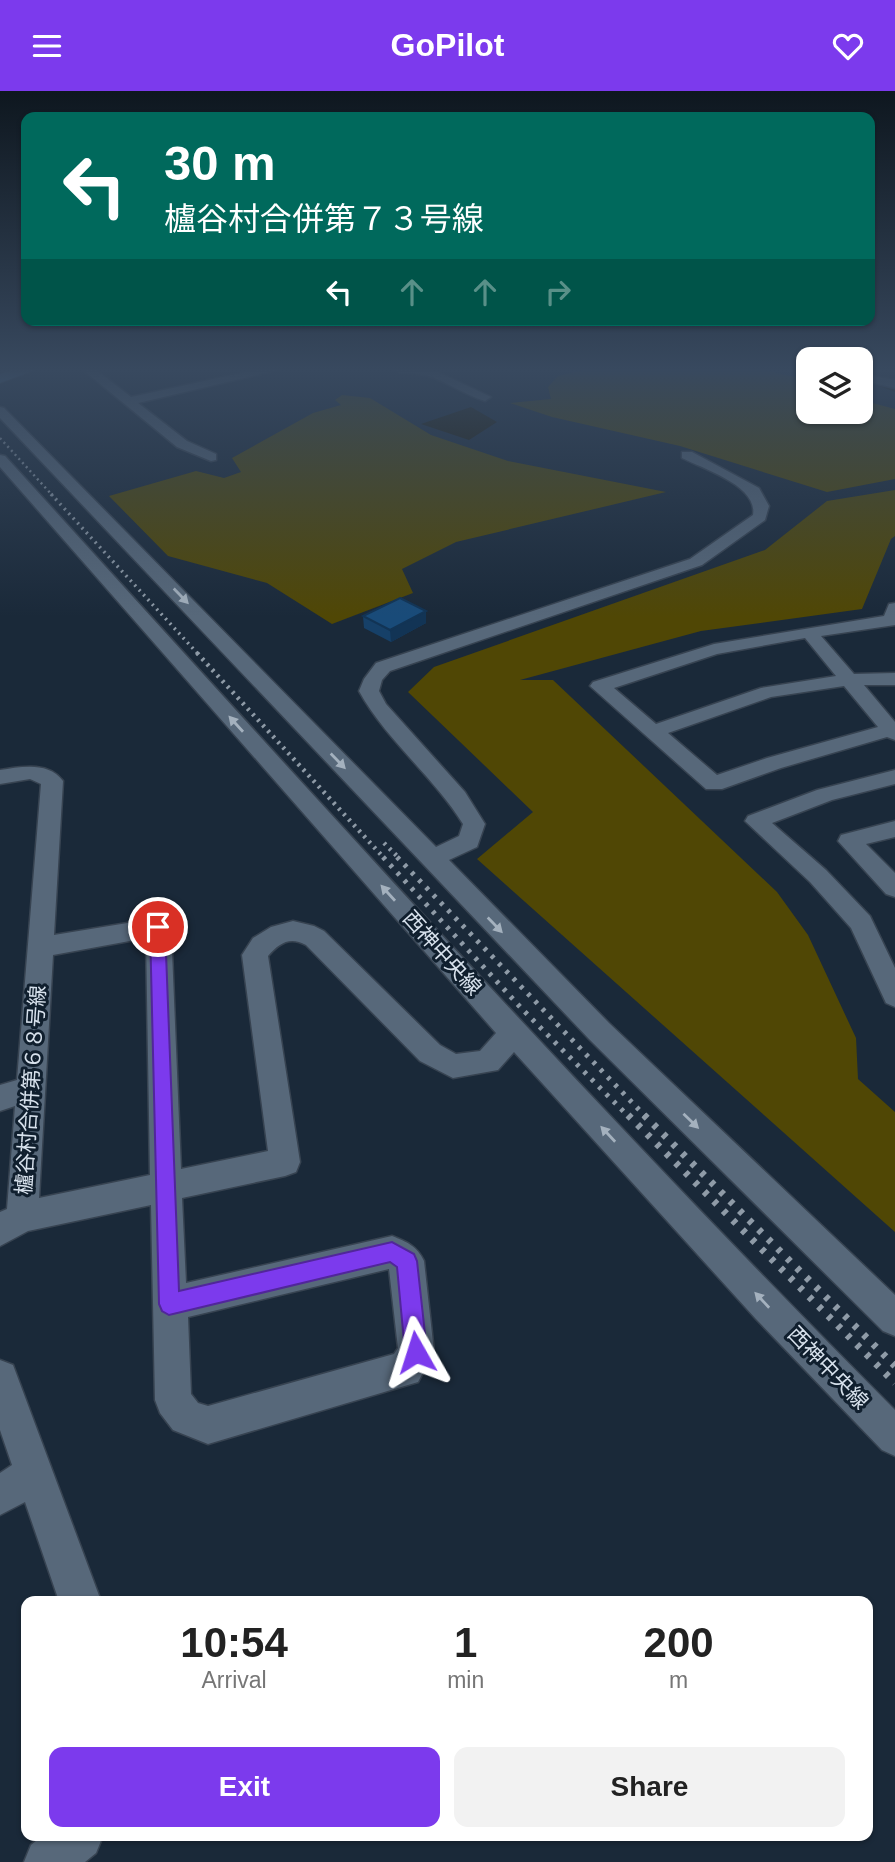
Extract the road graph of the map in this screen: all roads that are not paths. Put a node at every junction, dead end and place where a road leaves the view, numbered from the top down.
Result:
1 (40, 452) edge
2 (50, 452) edge
3 (198, 452) edge
4 (687, 454) dead end
5 (211, 457) dead end
6 (0, 459) edge
7 (0, 473) edge
8 (151, 565) junction
9 (105, 579) junction
10 (894, 616) edge
11 (808, 632) junction
12 (895, 679) edge
13 (848, 680) junction
14 (894, 731) edge
15 (652, 732) junction
16 (0, 776) edge
17 (895, 777) edge
18 (895, 829) edge
19 (431, 859) junction
20 (895, 888) edge
21 (41, 947) junction
22 (895, 996) edge
23 (514, 1032) junction
24 (31, 1088) junction
25 (0, 1098) edge
26 (165, 1187) junction
27 (11, 1223) edge
28 (169, 1304) junction
29 (895, 1319) edge
30 (0, 1378) edge
31 (895, 1437) edge
32 (33, 1475) junction
33 (0, 1496) edge
34 (77, 1596) edge
35 (73, 1841) edge
36 (48, 1862) edge

1 - 8 street
2 - 8 street
3 - 5 street
4 - 19 street
6 - 9 street, 西神中央線
7 - 9 street
8 -> 19 street
23 -> 9 street, 西神中央線
10 - 11 street
11 - 13 street
11 - 15 street
12 - 13 street
13 - 14 street
13 - 15 street
14 - 15 street
16 - 21 street, 櫨谷村合併第６８号線
17 - 22 street
18 - 20 street
19 -> 29 street
21 - 24 street, 櫨谷村合併第６８号線
21 - 26 street
23 - 26 street, 櫨谷村合併第６８号線
31 -> 23 street, 西神中央線
24 - 25 street
24 - 27 street, 櫨谷村合併第６８号線
26 - 27 street, 櫨谷村合併第６８号線
26 - 28 street
28 - 28 street
30 - 32 street
32 - 33 street
32 - 34 street
35 - 36 street

